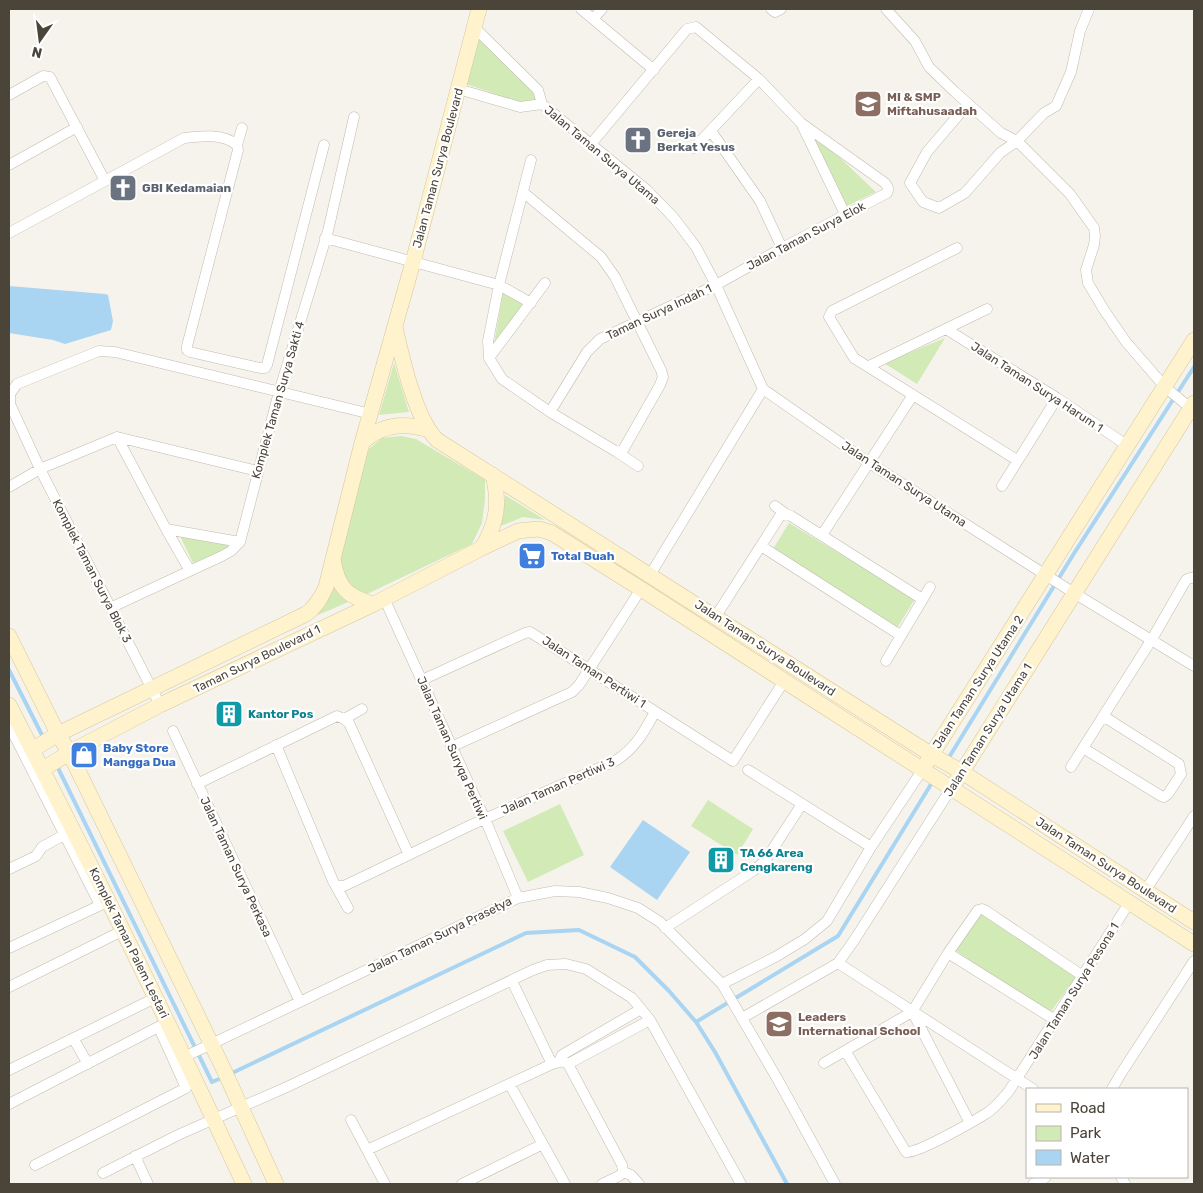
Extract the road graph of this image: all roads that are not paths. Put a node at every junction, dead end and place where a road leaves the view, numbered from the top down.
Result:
1 (478, 9) edge
2 (581, 9) edge
3 (602, 9) edge
4 (771, 9) edge
5 (781, 9) edge
6 (886, 9) edge
7 (1089, 9) edge
8 (593, 19) junction
9 (474, 27) junction
10 (654, 70) junction
11 (759, 79) junction
12 (458, 89) junction
13 (9, 95) edge
14 (542, 104) junction
15 (967, 105) junction
16 (354, 117) dead end
17 (801, 122) junction
18 (77, 127) junction
19 (242, 128) dead end
20 (711, 131) junction
21 (1017, 141) junction
22 (237, 144) junction
23 (591, 144) junction
24 (324, 145) dead end
25 (694, 148) dead end
26 (531, 160) dead end
27 (9, 165) edge
28 (105, 181) junction
29 (523, 192) junction
30 (845, 214) junction
31 (9, 233) edge
32 (325, 238) junction
33 (782, 248) junction
34 (956, 248) dead end
35 (413, 262) junction
36 (545, 283) dead end
37 (500, 285) junction
38 (716, 285) junction
39 (531, 303) junction
40 (987, 309) dead end
41 (637, 322) junction
42 (395, 327) junction
43 (946, 329) junction
44 (1194, 340) edge
45 (489, 358) junction
46 (869, 366) junction
47 (763, 389) junction
48 (1168, 390) junction
49 (279, 392) junction
50 (913, 395) junction
51 (1056, 398) junction
52 (1191, 406) edge
53 (550, 412) junction
54 (371, 414) junction
55 (429, 430) junction
56 (117, 437) junction
57 (362, 443) junction
58 (1128, 446) junction
59 (617, 452) junction
60 (1017, 460) junction
61 (868, 462) junction
62 (638, 466) dead end
63 (40, 469) junction
64 (257, 471) junction
65 (493, 475) junction
66 (1002, 486) dead end
67 (9, 487) edge
68 (775, 506) dead end
69 (789, 515) junction
70 (166, 529) junction
71 (822, 535) junction
72 (240, 542) junction
73 (761, 546) junction
74 (482, 548) junction
75 (333, 558) junction
76 (190, 571) junction
77 (650, 575) junction
78 (1050, 577) junction
79 (1194, 578) edge
80 (930, 587) dead end
81 (641, 589) junction
82 (1072, 591) junction
83 (922, 600) junction
84 (379, 601) junction
85 (110, 608) junction
86 (716, 616) junction
87 (900, 635) junction
88 (9, 636) edge
89 (1152, 639) junction
90 (886, 662) dead end
91 (1194, 666) edge
92 (589, 669) junction
93 (422, 680) junction
94 (784, 681) junction
95 (150, 689) junction
96 (9, 705) edge
97 (160, 705) junction
98 (362, 709) dead end
99 (655, 712) junction
100 (1103, 716) junction
101 (344, 719) junction
102 (9, 725) edge
103 (173, 731) dead end
104 (55, 735) junction
105 (276, 745) junction
106 (451, 747) junction
107 (34, 748) junction
108 (1083, 748) junction
109 (66, 755) junction
110 (936, 757) junction
111 (1071, 767) dead end
112 (42, 770) junction
113 (748, 770) dead end
114 (958, 770) junction
115 (926, 772) junction
116 (198, 784) junction
117 (949, 785) junction
118 (802, 804) junction
119 (1194, 816) edge
120 (484, 820) junction
121 (64, 835) junction
122 (872, 847) junction
123 (409, 855) junction
124 (10, 867) edge
125 (337, 886) junction
126 (1145, 891) junction
127 (518, 898) junction
128 (105, 903) junction
129 (1128, 903) junction
130 (348, 908) dead end
131 (1194, 922) edge
132 (666, 928) junction
133 (124, 930) junction
134 (1194, 944) edge
135 (9, 948) edge
136 (948, 953) junction
137 (1194, 961) edge
138 (838, 963) junction
139 (1083, 976) junction
140 (512, 981) junction
141 (9, 987) edge
142 (725, 988) junction
143 (155, 998) junction
144 (300, 1002) junction
145 (641, 1009) junction
146 (912, 1012) junction
147 (742, 1018) junction
148 (650, 1020) junction
149 (1055, 1020) junction
150 (163, 1025) junction
151 (73, 1038) junction
152 (208, 1047) junction
153 (846, 1052) junction
154 (188, 1056) junction
155 (560, 1063) junction
156 (824, 1063) dead end
157 (88, 1064) junction
158 (9, 1070) edge
159 (1018, 1079) junction
160 (510, 1085) junction
161 (1032, 1088) edge
162 (1113, 1088) edge
163 (9, 1104) edge
164 (240, 1108) junction
165 (214, 1119) junction
166 (351, 1120) dead end
167 (970, 1123) junction
168 (543, 1144) junction
169 (367, 1150) junction
170 (135, 1156) junction
171 (35, 1165) dead end
172 (623, 1172) junction
173 (103, 1173) dead end
174 (148, 1184) edge
175 (244, 1184) edge
176 (276, 1184) edge
177 (385, 1184) edge
178 (462, 1184) edge
179 (564, 1184) edge
180 (602, 1184) edge
181 (639, 1184) edge
182 (741, 1184) edge
183 (835, 1184) edge

1 - 9 street, Jalan Taman Surya Boulevard
2 - 8 street
3 - 8 street
4 - 5 street
6 - 15 street
7 - 21 street
8 - 10 street
9 - 12 street, Jalan Taman Surya Boulevard
9 - 14 street, Jalan Taman Surya Utama
10 - 11 street
10 - 23 street
11 - 17 street
11 - 20 street
12 - 14 street, Jalan Taman Surya Utama
12 - 35 street, Jalan Taman Surya Boulevard
13 - 18 street
14 - 23 street, Jalan Taman Surya Utama
15 - 21 street
15 - 21 street
16 - 32 street, Komplek Taman Surya Sakti 4
17 - 30 street
17 - 30 street, Jalan Taman Surya Elok
18 - 27 street
18 - 28 street
19 - 22 street
20 - 25 street
20 - 33 street
21 - 48 street
22 - 24 street
22 - 28 street
23 - 38 street, Jalan Taman Surya Utama
26 - 29 street
28 - 31 street
29 - 37 street
29 - 41 street
30 - 33 street, Jalan Taman Surya Elok
32 - 35 street
32 - 49 street, Komplek Taman Surya Sakti 4
33 - 38 street, Jalan Taman Surya Elok
34 - 46 street
35 - 37 street
35 - 42 street, Jalan Taman Surya Boulevard
36 - 39 street
37 - 39 street
37 - 45 street
38 - 41 street, Taman Surya Indah 1
38 - 47 street, Jalan Taman Surya Utama
39 - 45 street
40 - 43 street
41 - 53 street, Taman Surya Indah 1
41 - 59 street
42 - 54 street, Jalan Taman Surya Boulevard
42 - 55 street, Jalan Taman Surya Boulevard
43 - 46 street
43 - 51 street, Jalan Taman Surya Harum 1
44 - 48 street, Jalan Taman Surya Utama 2
45 - 53 street
46 - 50 street
47 - 61 street, Jalan Taman Surya Utama
47 - 77 street
48 - 52 street
48 - 58 street, Jalan Taman Surya Utama 2
49 - 54 street
49 - 63 street, Komplek Taman Surya Blok 3
49 - 64 street, Komplek Taman Surya Sakti 4
50 - 60 street
50 - 61 street
51 - 58 street, Jalan Taman Surya Harum 1
51 - 60 street
52 - 82 street, Jalan Taman Surya Utama 1
53 - 59 street
54 - 57 street, Jalan Taman Surya Boulevard
55 - 57 street
55 - 65 street, Jalan Taman Surya Boulevard
56 - 63 street
56 - 64 street
56 - 70 street
57 - 75 street, Taman Surya Boulevard 1
58 - 78 street, Jalan Taman Surya Utama 2
59 - 62 street
60 - 66 street
61 - 71 street
61 - 78 street, Jalan Taman Surya Utama
63 - 67 street
63 - 85 street, Komplek Taman Surya Blok 3
64 - 72 street, Komplek Taman Surya Sakti 4
65 - 74 street
65 - 77 street, Jalan Taman Surya Boulevard
68 - 69 street
69 - 71 street
69 - 73 street
70 - 72 street
70 - 76 street
71 - 83 street
72 - 76 street
73 - 86 street
73 - 87 street
74 - 81 street, Jalan Taman Surya Boulevard
74 - 84 street, Taman Surya Boulevard 1
75 - 84 street
75 - 95 street, Taman Surya Boulevard 1
76 - 85 street
77 - 86 street, Jalan Taman Surya Boulevard
78 - 82 street, Jalan Taman Surya Utama
78 - 110 street, Jalan Taman Surya Utama 2
79 - 89 street
80 - 83 street
81 - 92 street
81 - 94 street, Jalan Taman Surya Boulevard
82 - 89 street, Jalan Taman Surya Utama
82 - 114 street, Jalan Taman Surya Utama 1
83 - 87 street
84 - 93 street, Jalan Taman Suryqa Pertiwi
84 - 97 street, Taman Surya Boulevard 1
85 - 95 street, Komplek Taman Surya Blok 3
86 - 110 street, Jalan Taman Surya Boulevard
87 - 90 street
88 - 104 street
89 - 91 street, Jalan Taman Surya Utama
89 - 100 street
92 - 93 street, Jalan Taman Pertiwi 1
92 - 99 street, Jalan Taman Pertiwi 1
92 - 106 street
93 - 106 street, Jalan Taman Suryqa Pertiwi
94 - 99 street, Jalan Taman Pertiwi 1
94 - 115 street, Jalan Taman Surya Boulevard
95 - 97 street, Komplek Taman Surya Blok 3
95 - 104 street, Taman Surya Boulevard 1
96 - 107 street, Komplek Taman Palem Lestari
97 - 109 street, Taman Surya Boulevard 1
98 - 101 street
99 - 120 street, Jalan Taman Pertiwi 3
100 - 108 street
100 - 108 street
101 - 105 street
101 - 123 street
102 - 112 street
103 - 116 street, Jalan Taman Surya Perkasa
104 - 107 street, Taman Surya Boulevard 1
104 - 109 street
105 - 116 street
105 - 125 street
106 - 120 street, Jalan Taman Suryqa Pertiwi
107 - 112 street, Komplek Taman Palem Lestari
108 - 111 street
109 - 112 street, Taman Surya Boulevard 1
109 - 152 street
110 - 114 street, Jalan Taman Surya Boulevard
110 - 115 street, Jalan Taman Surya Utama 2
112 - 121 street
112 - 128 street, Komplek Taman Palem Lestari
113 - 118 street
114 - 117 street, Jalan Taman Surya Utama 1
114 - 126 street, Jalan Taman Surya Boulevard
115 - 117 street, Jalan Taman Surya Boulevard
115 - 122 street, Jalan Taman Surya Utama 2
116 - 144 street, Jalan Taman Surya Perkasa
117 - 129 street, Jalan Taman Surya Boulevard
117 - 138 street, Jalan Taman Surya Utama 1
118 - 122 street
118 - 132 street
119 - 126 street
120 - 123 street, Jalan Taman Pertiwi 3
120 - 127 street, Jalan Taman Suryqa Pertiwi
121 - 124 street
121 - 128 street
122 - 142 street, Jalan Taman Surya Utama 2
123 - 125 street, Jalan Taman Pertiwi 3
125 - 130 street
126 - 131 street, Jalan Taman Surya Boulevard
127 - 132 street, Jalan Taman Surya Prasetya
127 - 144 street, Jalan Taman Surya Prasetya
128 - 133 street, Komplek Taman Palem Lestari
128 - 135 street
129 - 134 street, Jalan Taman Surya Boulevard
129 - 139 street, Jalan Taman Surya Pesona 1
132 - 142 street, Jalan Taman Surya Prasetya
133 - 141 street
133 - 143 street, Komplek Taman Palem Lestari
136 - 139 street
136 - 146 street
136 - 149 street
137 - 162 street
138 - 146 street
138 - 147 street, Jalan Taman Surya Utama 1
139 - 149 street, Jalan Taman Surya Pesona 1
140 - 145 street
140 - 155 street
140 - 164 street
142 - 147 street, Jalan Taman Surya Prasetya
143 - 150 street, Komplek Taman Palem Lestari
143 - 151 street
144 - 152 street, Jalan Taman Surya Prasetya
145 - 148 street
145 - 155 street
146 - 153 street
146 - 159 street
146 - 167 street
147 - 183 street, Jalan Taman Surya Prasetya
148 - 155 street
148 - 182 street
149 - 159 street, Jalan Taman Surya Pesona 1
150 - 154 street, Komplek Taman Palem Lestari
150 - 157 street
150 - 171 street
151 - 157 street
151 - 158 street
152 - 154 street, Jalan Taman Surya Prasetya
152 - 164 street
153 - 156 street
153 - 167 street, Jalan Taman Surya Pesona 1
154 - 165 street, Komplek Taman Palem Lestari
155 - 160 street
155 - 172 street
157 - 163 street
159 - 161 street
159 - 167 street, Jalan Taman Surya Pesona 1
160 - 168 street
160 - 169 street
164 - 165 street
164 - 176 street
165 - 170 street
165 - 175 street, Komplek Taman Palem Lestari
166 - 169 street
168 - 178 street
168 - 179 street
169 - 177 street
170 - 173 street
170 - 174 street
172 - 180 street
172 - 181 street

